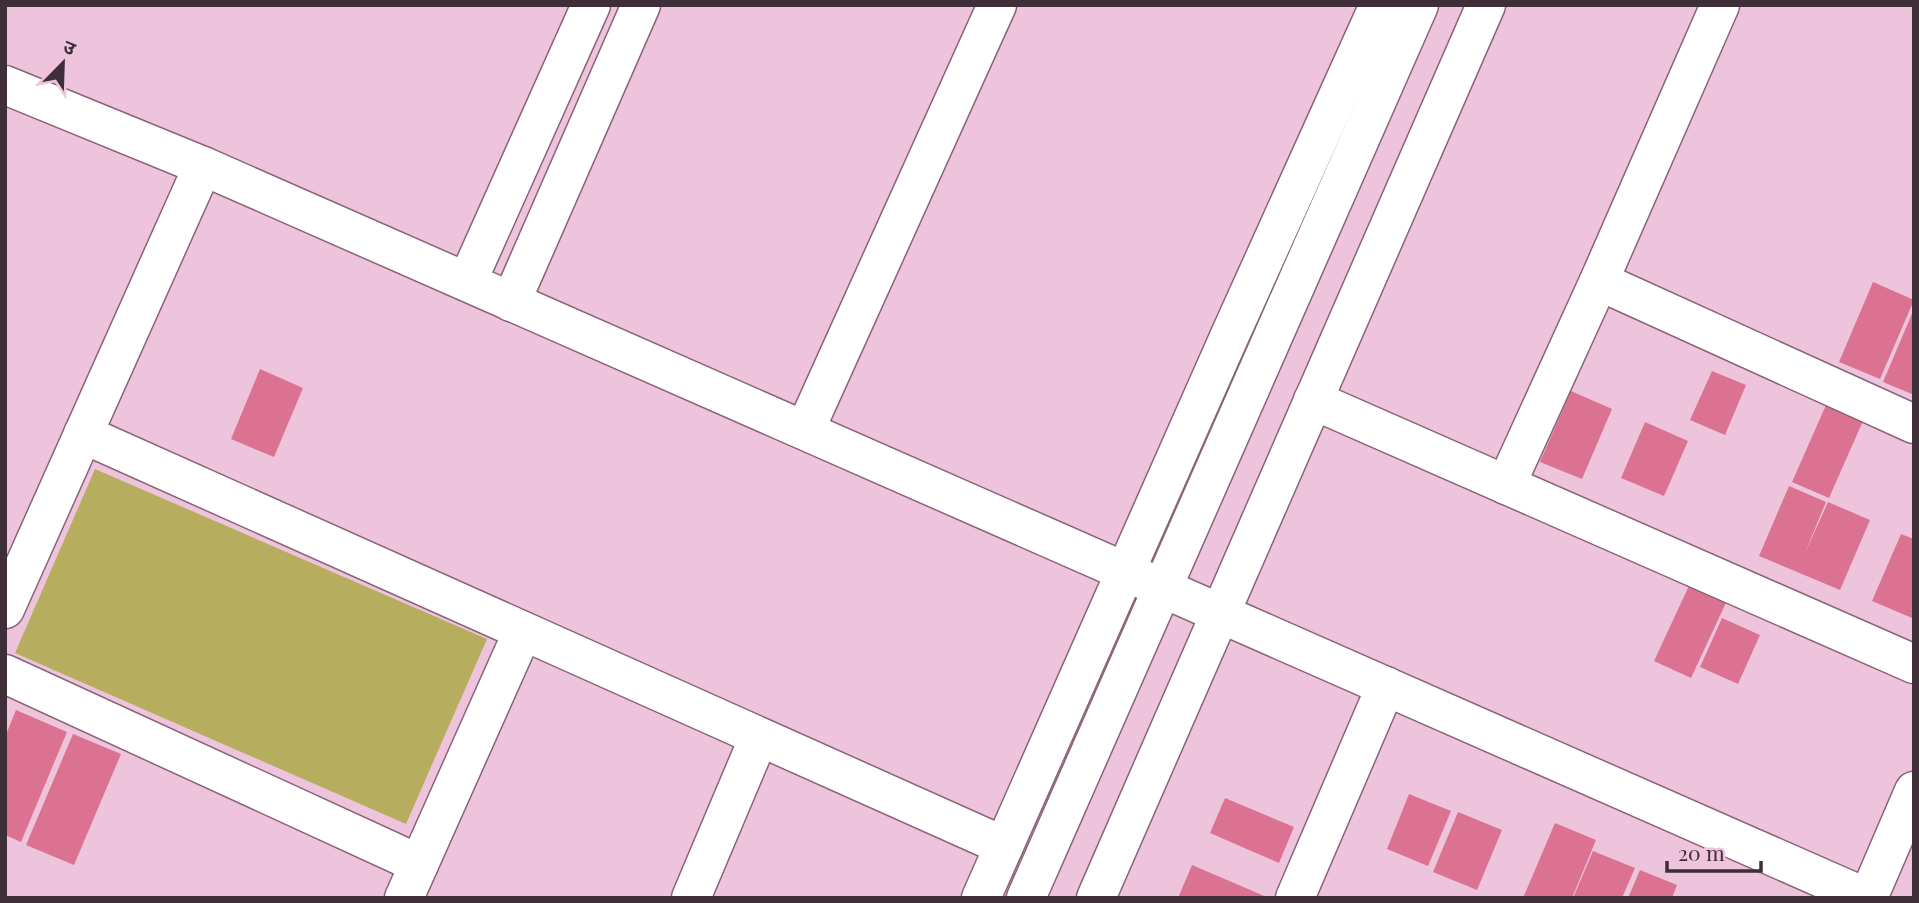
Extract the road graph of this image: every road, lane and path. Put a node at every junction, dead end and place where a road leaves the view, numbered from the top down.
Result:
1 (591, 5) edge
2 (641, 5) edge
3 (997, 5) edge
4 (1379, 5) edge
5 (1419, 5) edge
6 (1486, 5) edge
7 (1720, 5) edge
8 (5, 85) edge
9 (203, 166) junction
10 (1599, 281) junction
11 (467, 282) junction
12 (511, 302) junction
13 (1313, 400) junction
14 (1914, 424) edge
15 (805, 430) junction
16 (83, 434) junction
17 (1506, 485) junction
18 (1125, 572) junction
19 (1162, 589) junction
20 (5, 609) edge
21 (1220, 614) junction
22 (523, 631) junction
23 (1914, 664) edge
24 (5, 674) edge
25 (1386, 687) junction
26 (759, 737) junction
27 (1914, 791) edge
28 (1004, 846) junction
29 (412, 881) edge
30 (691, 898) edge
31 (981, 898) edge
32 (1026, 898) edge
33 (1096, 898) edge
34 (1295, 898) edge
35 (1867, 898) edge

1 - 11 street
2 - 12 street
3 - 15 street
4 - 18 street
5 - 19 street
6 - 13 street
7 - 10 street
8 - 9 street
9 - 11 street
9 - 16 street
10 - 14 street
10 - 17 street
11 - 12 street
12 - 15 street
13 - 17 street
13 - 21 street
15 - 18 street
16 - 20 street
16 - 22 street
17 - 23 street
18 - 19 street
18 - 28 street
19 - 21 street
19 - 32 street
21 - 25 street
21 - 33 street
22 - 26 street
22 - 29 street
24 - 29 street
25 - 34 street
25 - 35 street
26 - 28 street
26 - 30 street
27 - 35 street
28 - 31 street

